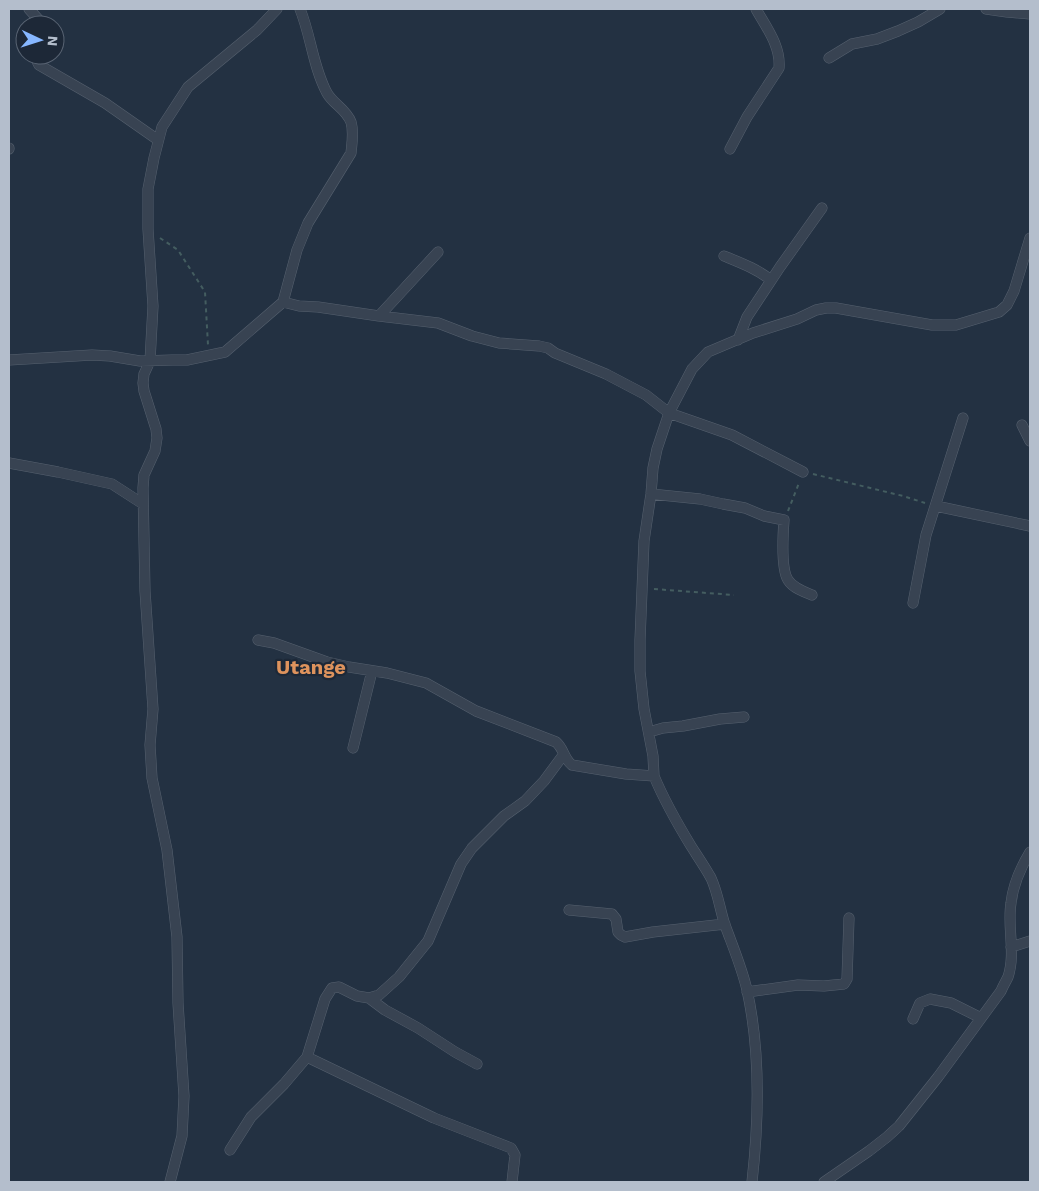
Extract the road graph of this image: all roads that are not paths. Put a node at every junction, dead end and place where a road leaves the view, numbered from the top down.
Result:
1 (277, 9) edge
2 (300, 9) edge
3 (756, 9) edge
4 (940, 9) edge
5 (986, 9) edge
6 (1030, 14) edge
7 (829, 58) dead end
8 (39, 65) edge
9 (158, 140) junction
10 (730, 149) dead end
11 (822, 208) dead end
12 (1030, 238) edge
13 (438, 252) dead end
14 (724, 256) dead end
15 (771, 280) junction
16 (283, 302) junction
17 (379, 316) junction
18 (738, 340) junction
19 (9, 360) edge
20 (150, 361) junction
21 (669, 414) junction
22 (964, 418) dead end
23 (1022, 425) dead end
24 (1030, 441) edge
25 (9, 463) edge
26 (803, 472) road end
27 (651, 494) junction
28 (143, 504) junction
29 (936, 506) junction
30 (1030, 526) edge
31 (812, 595) dead end
32 (913, 603) dead end
33 (258, 640) dead end
34 (372, 671) junction
35 (744, 717) dead end
36 (649, 732) junction
37 (353, 748) dead end
38 (564, 754) junction
39 (654, 776) junction
40 (1030, 852) edge
41 (569, 910) dead end
42 (849, 918) dead end
43 (725, 924) junction
44 (1030, 941) edge
45 (1011, 947) junction
46 (747, 992) junction
47 (369, 998) junction
48 (981, 1018) junction
49 (913, 1020) dead end
50 (307, 1057) junction
51 (477, 1064) dead end
52 (230, 1150) dead end
53 (170, 1182) edge
54 (512, 1182) edge
55 (752, 1182) edge
56 (824, 1182) edge

1 - 9 street
2 - 16 street
3 - 10 street
4 - 7 street
5 - 6 street
8 - 9 street
9 - 20 street
11 - 15 street
12 - 18 street
13 - 17 street
14 - 15 street
15 - 18 street
16 - 17 street
16 - 20 street
17 - 21 street
18 - 21 street
19 - 20 street
20 - 28 street
21 - 26 street
21 - 27 street
22 - 29 street
23 - 24 street
25 - 28 street
27 - 31 street
27 - 36 street
28 - 53 street
29 - 30 street
29 - 32 street
33 - 34 street
34 - 37 street
34 - 38 street
35 - 36 street
36 - 39 street
38 - 39 street
38 - 47 street
39 - 43 street
40 - 45 street
41 - 43 street
42 - 46 street
43 - 46 street
44 - 45 street
45 - 48 street
46 - 55 street
47 - 50 street
47 - 51 street
48 - 49 street
48 - 56 street
50 - 52 street
50 - 54 street

